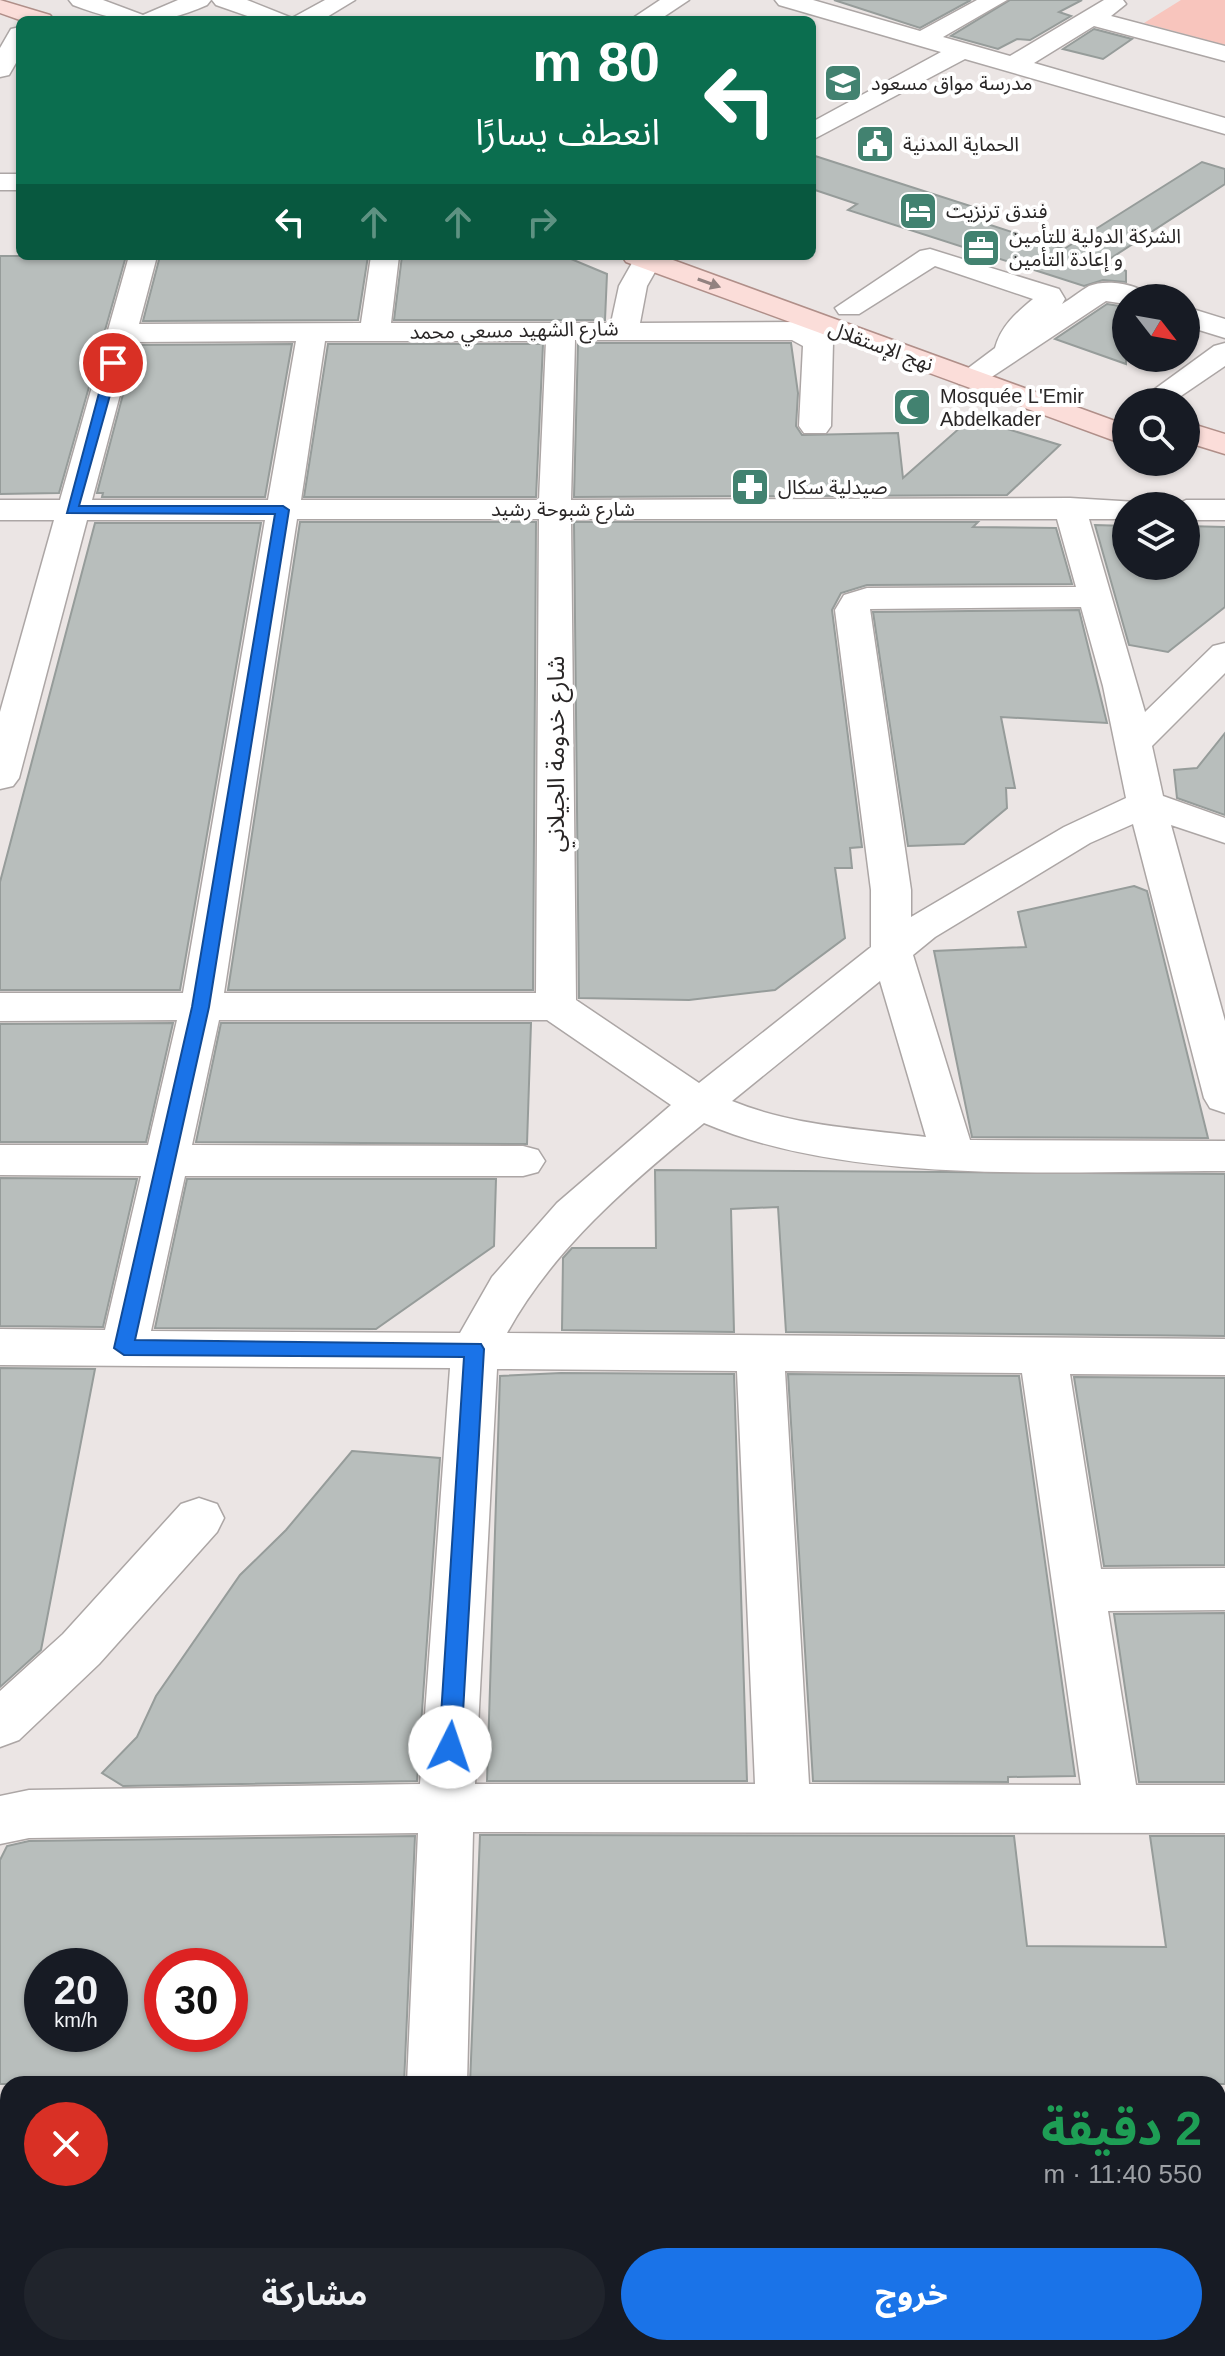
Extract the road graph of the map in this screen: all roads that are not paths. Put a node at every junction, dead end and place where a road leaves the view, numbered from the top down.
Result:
1 (199, 0) edge
2 (224, 0) edge
3 (343, 0) edge
4 (677, 0) edge
5 (787, 0) edge
6 (995, 0) edge
7 (87, 1) edge
8 (0, 5) edge
9 (1107, 5) edge
10 (31, 16) edge
11 (126, 16) edge
12 (161, 16) edge
13 (270, 16) edge
14 (311, 16) edge
15 (649, 16) edge
16 (922, 39) junction
17 (16, 40) edge
18 (963, 50) junction
19 (1225, 54) edge
20 (1013, 65) junction
21 (0, 70) edge
22 (1225, 126) edge
23 (816, 130) edge
24 (142, 260) edge
25 (384, 260) edge
26 (643, 260) edge
27 (652, 260) edge
28 (713, 260) edge
29 (1112, 292) edge
30 (849, 308) junction
31 (1075, 308) junction
32 (1112, 321) edge
33 (1200, 327) edge
34 (624, 328) junction
35 (561, 329) junction
36 (375, 331) junction
37 (312, 332) junction
38 (121, 333) junction
39 (1200, 345) edge
40 (1223, 346) edge
41 (1002, 356) junction
42 (970, 378) junction
43 (1170, 388) edge
44 (1112, 403) edge
45 (815, 426) dead end
46 (1112, 431) edge
47 (1200, 436) edge
48 (1225, 445) edge
49 (1200, 463) edge
50 (1225, 472) edge
51 (1070, 508) junction
52 (555, 509) junction
53 (1112, 509) edge
54 (0, 510) edge
55 (71, 510) junction
56 (283, 510) junction
57 (1200, 510) edge
58 (1225, 510) edge
59 (1096, 597) junction
60 (1225, 653) edge
61 (1135, 742) junction
62 (0, 778) edge
63 (1146, 803) junction
64 (1225, 831) edge
65 (891, 950) junction
66 (556, 1006) junction
67 (0, 1007) edge
68 (201, 1007) junction
69 (1225, 1098) edge
70 (700, 1104) junction
71 (953, 1155) junction
72 (1225, 1156) edge
73 (0, 1160) edge
74 (164, 1160) junction
75 (523, 1161) dead end
76 (0, 1347) edge
77 (124, 1348) junction
78 (475, 1349) junction
79 (760, 1352) junction
80 (1043, 1355) junction
81 (1225, 1357) edge
82 (199, 1518) dead end
83 (1225, 1589) edge
84 (1079, 1590) junction
85 (0, 1724) edge
86 (446, 1808) junction
87 (783, 1809) junction
88 (1112, 1809) junction
89 (1225, 1809) edge
90 (0, 1820) edge
91 (437, 2076) edge

1 - 12 street
2 - 13 street
3 - 14 street
4 - 15 street
5 - 16 street
6 - 16 street
7 - 11 street
8 - 10 main road
9 - 19 street
9 - 20 street
16 - 18 street
17 - 21 street
18 - 20 street
18 - 23 street
20 - 22 street
24 - 38 street
25 - 36 street
26 - 34 street
27 -> 42 main road, نهج الإستقلال
28 - 30 main road, نهج الإستقلال
29 - 31 street
30 - 41 main road, نهج الإستقلال
30 - 41 street
31 - 32 street
31 - 41 street
33 - 40 street
34 - 35 street, شارع الشهيد مسعي محمد
34 - 45 street, شارع الشهيد مسعي محمد
35 - 36 street, شارع الشهيد مسعي محمد
35 - 52 street, شارع خدومة الجيلاني
36 - 37 street, شارع الشهيد مسعي محمد
37 - 38 street, شارع الشهيد مسعي محمد
37 - 56 street
38 - 55 street
39 - 40 street
40 - 43 street
41 - 42 street
41 - 44 main road, نهج الإستقلال
42 - 46 main road, نهج الإستقلال
47 - 48 main road
49 - 50 main road
51 - 52 street, شارع شبوحة رشيد
51 - 53 street, شارع شبوحة رشيد
51 - 59 street
52 - 56 street, شارع شبوحة رشيد
52 - 66 street, شارع خدومة الجيلاني
54 - 55 street, شارع شبوحة رشيد
55 - 56 street, شارع شبوحة رشيد
55 - 62 street
56 - 68 street
57 - 58 street
59 - 61 street
59 - 65 street
60 - 61 street
61 - 63 street
63 - 64 street
63 - 65 street
63 - 69 street
65 - 70 street
65 - 71 street
66 - 68 street
66 - 70 street
67 - 68 street
68 - 74 street
70 - 71 street
70 - 78 street
71 - 72 street
73 - 74 street
74 - 75 street
74 - 77 street
76 - 77 street
77 - 78 street
78 - 79 street
78 - 86 street
79 - 80 street
79 - 87 street
80 - 81 street
80 - 84 street
82 - 85 street
83 - 84 street
84 - 88 street
86 - 87 street
86 - 90 street
86 - 91 street
87 - 88 street
88 - 89 street

